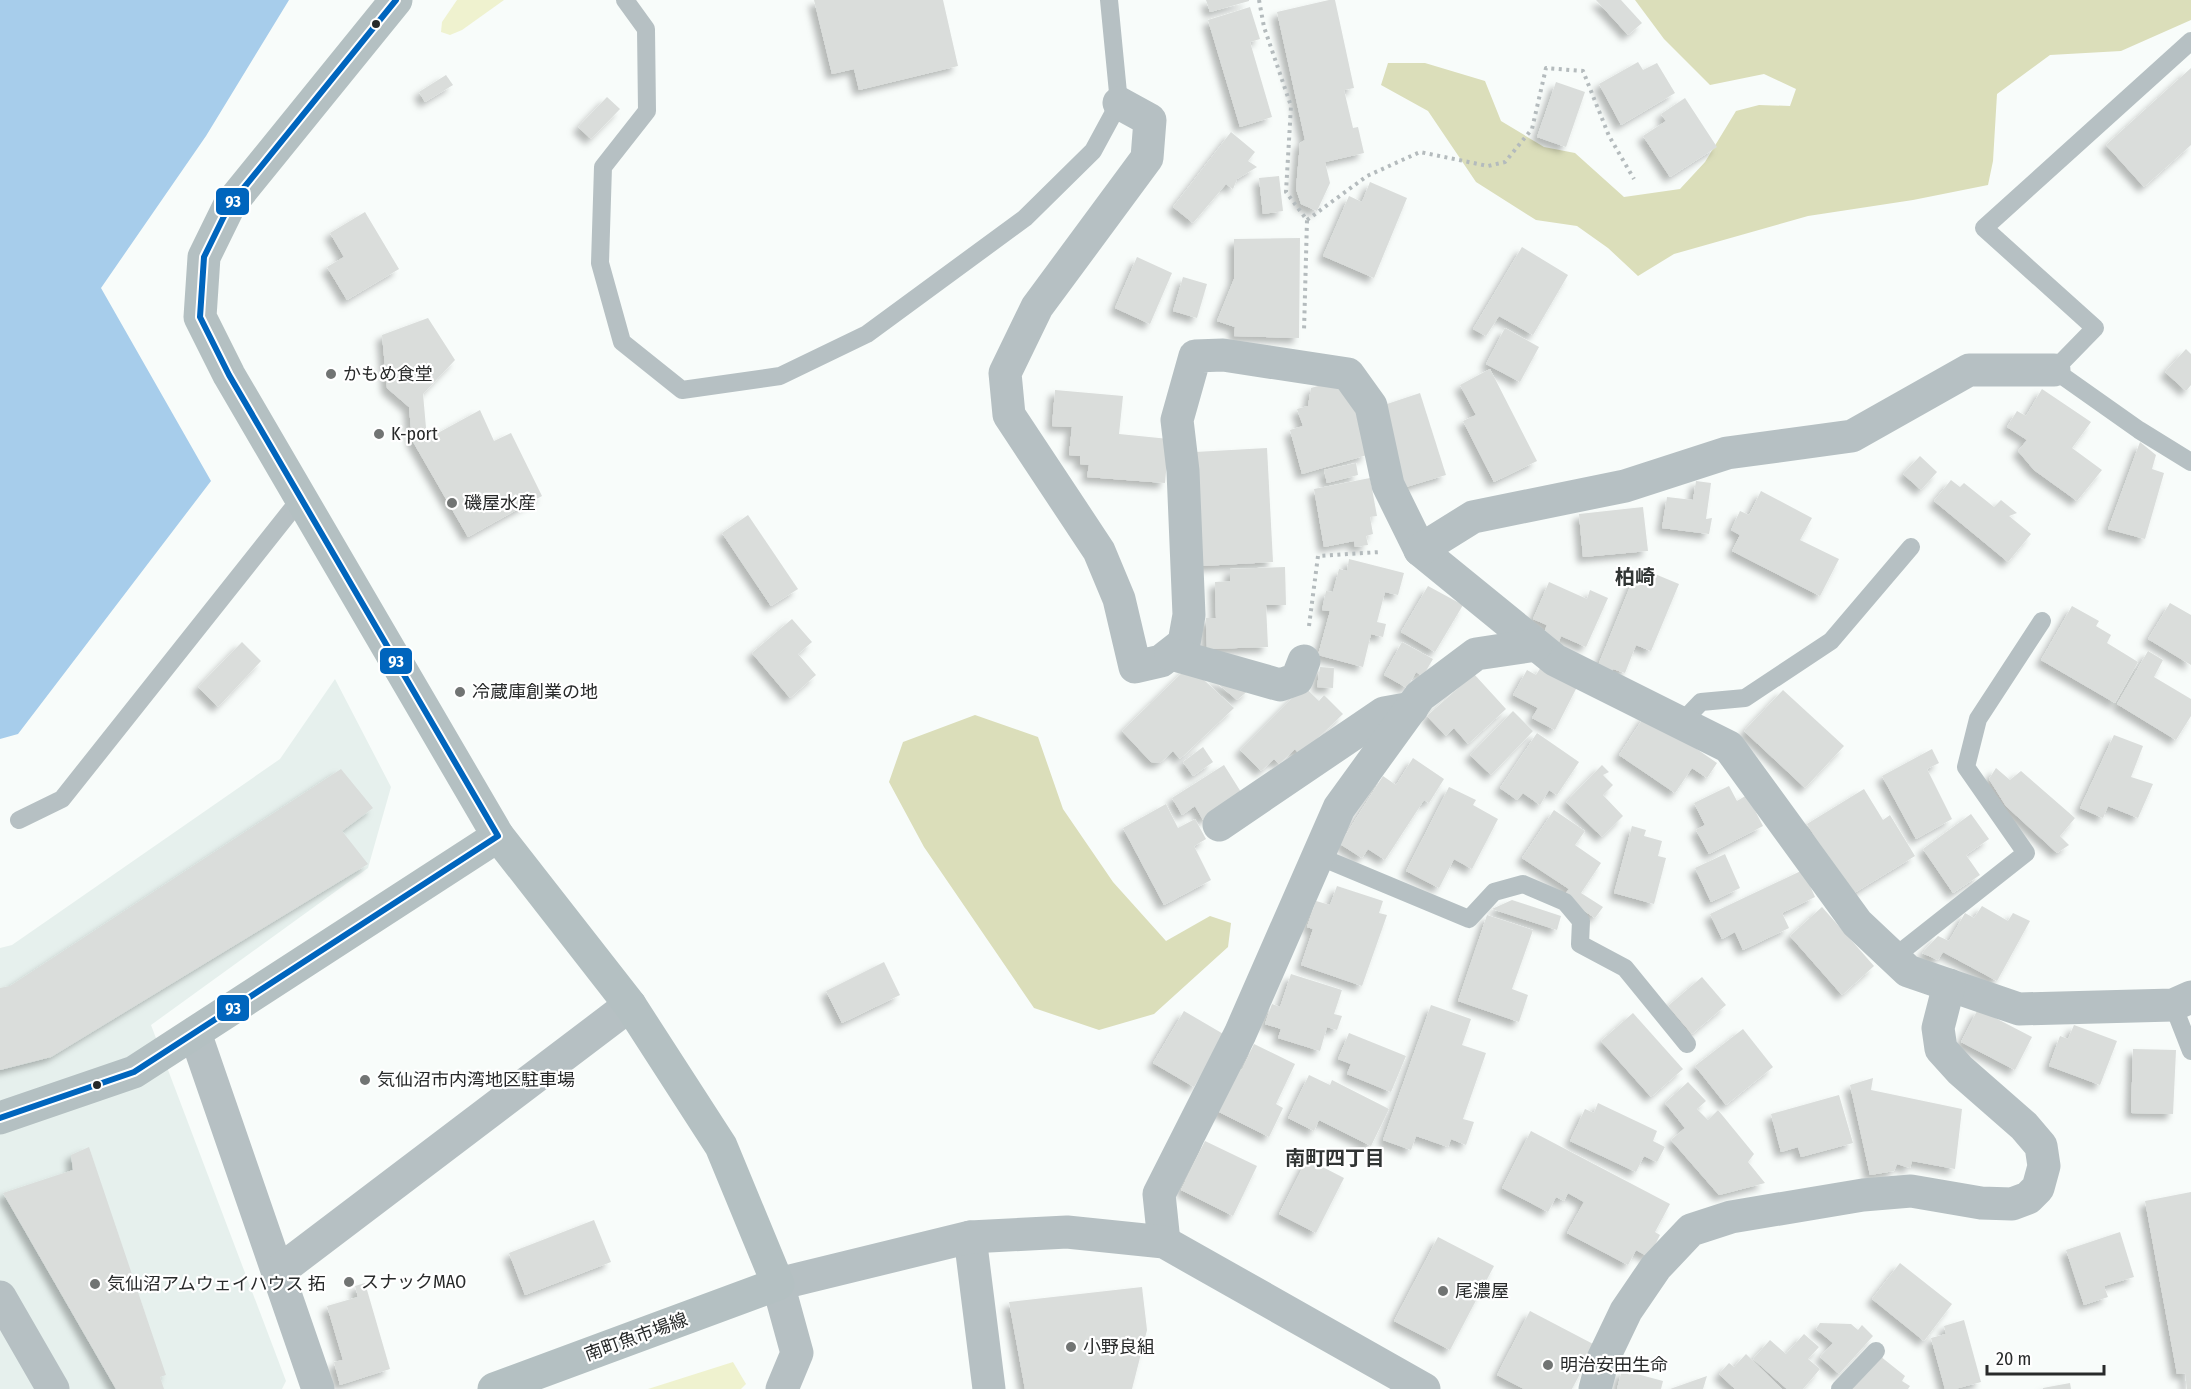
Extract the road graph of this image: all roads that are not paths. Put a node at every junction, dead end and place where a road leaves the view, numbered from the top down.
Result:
1 (396, 0) edge
2 (625, 0) edge
3 (1109, 0) edge
4 (2191, 41) edge
5 (1119, 103) junction
6 (2054, 370) junction
7 (2191, 462) edge
8 (301, 498) junction
9 (1911, 547) dead end
10 (1420, 550) junction
11 (2042, 621) dead end
12 (1536, 645) junction
13 (1171, 654) junction
14 (1304, 661) road end
15 (1412, 708) junction
16 (1681, 723) junction
17 (19, 820) dead end
18 (1219, 825) dead end
19 (498, 836) junction
20 (1318, 856) junction
21 (1893, 958) junction
22 (1949, 986) junction
23 (2182, 1001) edge
24 (630, 1005) junction
25 (195, 1033) junction
26 (1687, 1044) dead end
27 (2191, 1051) edge
28 (0, 1118) edge
29 (970, 1237) junction
30 (1164, 1242) junction
31 (278, 1272) junction
32 (778, 1284) junction
33 (0, 1297) edge
34 (1876, 1350) dead end
35 (53, 1389) edge
36 (318, 1389) edge
37 (494, 1389) edge
38 (782, 1389) edge
39 (989, 1389) edge
40 (1424, 1389) edge
41 (1595, 1389) edge
42 (1840, 1389) edge

1 - 8 street
2 - 5 lane
3 - 5 lane
4 - 6 lane
5 - 13 street
6 - 7 lane
6 - 10 street
8 - 17 lane
8 - 19 street
9 - 16 lane
10 - 12 street
10 - 13 street
11 - 21 lane
12 - 15 street
12 - 16 street
13 - 14 street
15 - 18 street
15 - 20 street
16 - 21 street
19 - 24 street
19 - 25 street
20 - 26 lane
20 - 30 street
21 - 22 street
22 - 23 street
22 - 41 street
23 - 27 lane
24 - 31 street
24 - 32 street
25 - 28 street
25 - 31 street
29 - 30 street
29 - 32 street
29 - 39 street
30 - 40 street
31 - 36 street
32 - 37 street, 南町魚市場線
32 - 38 street
33 - 35 street
34 - 42 lane

